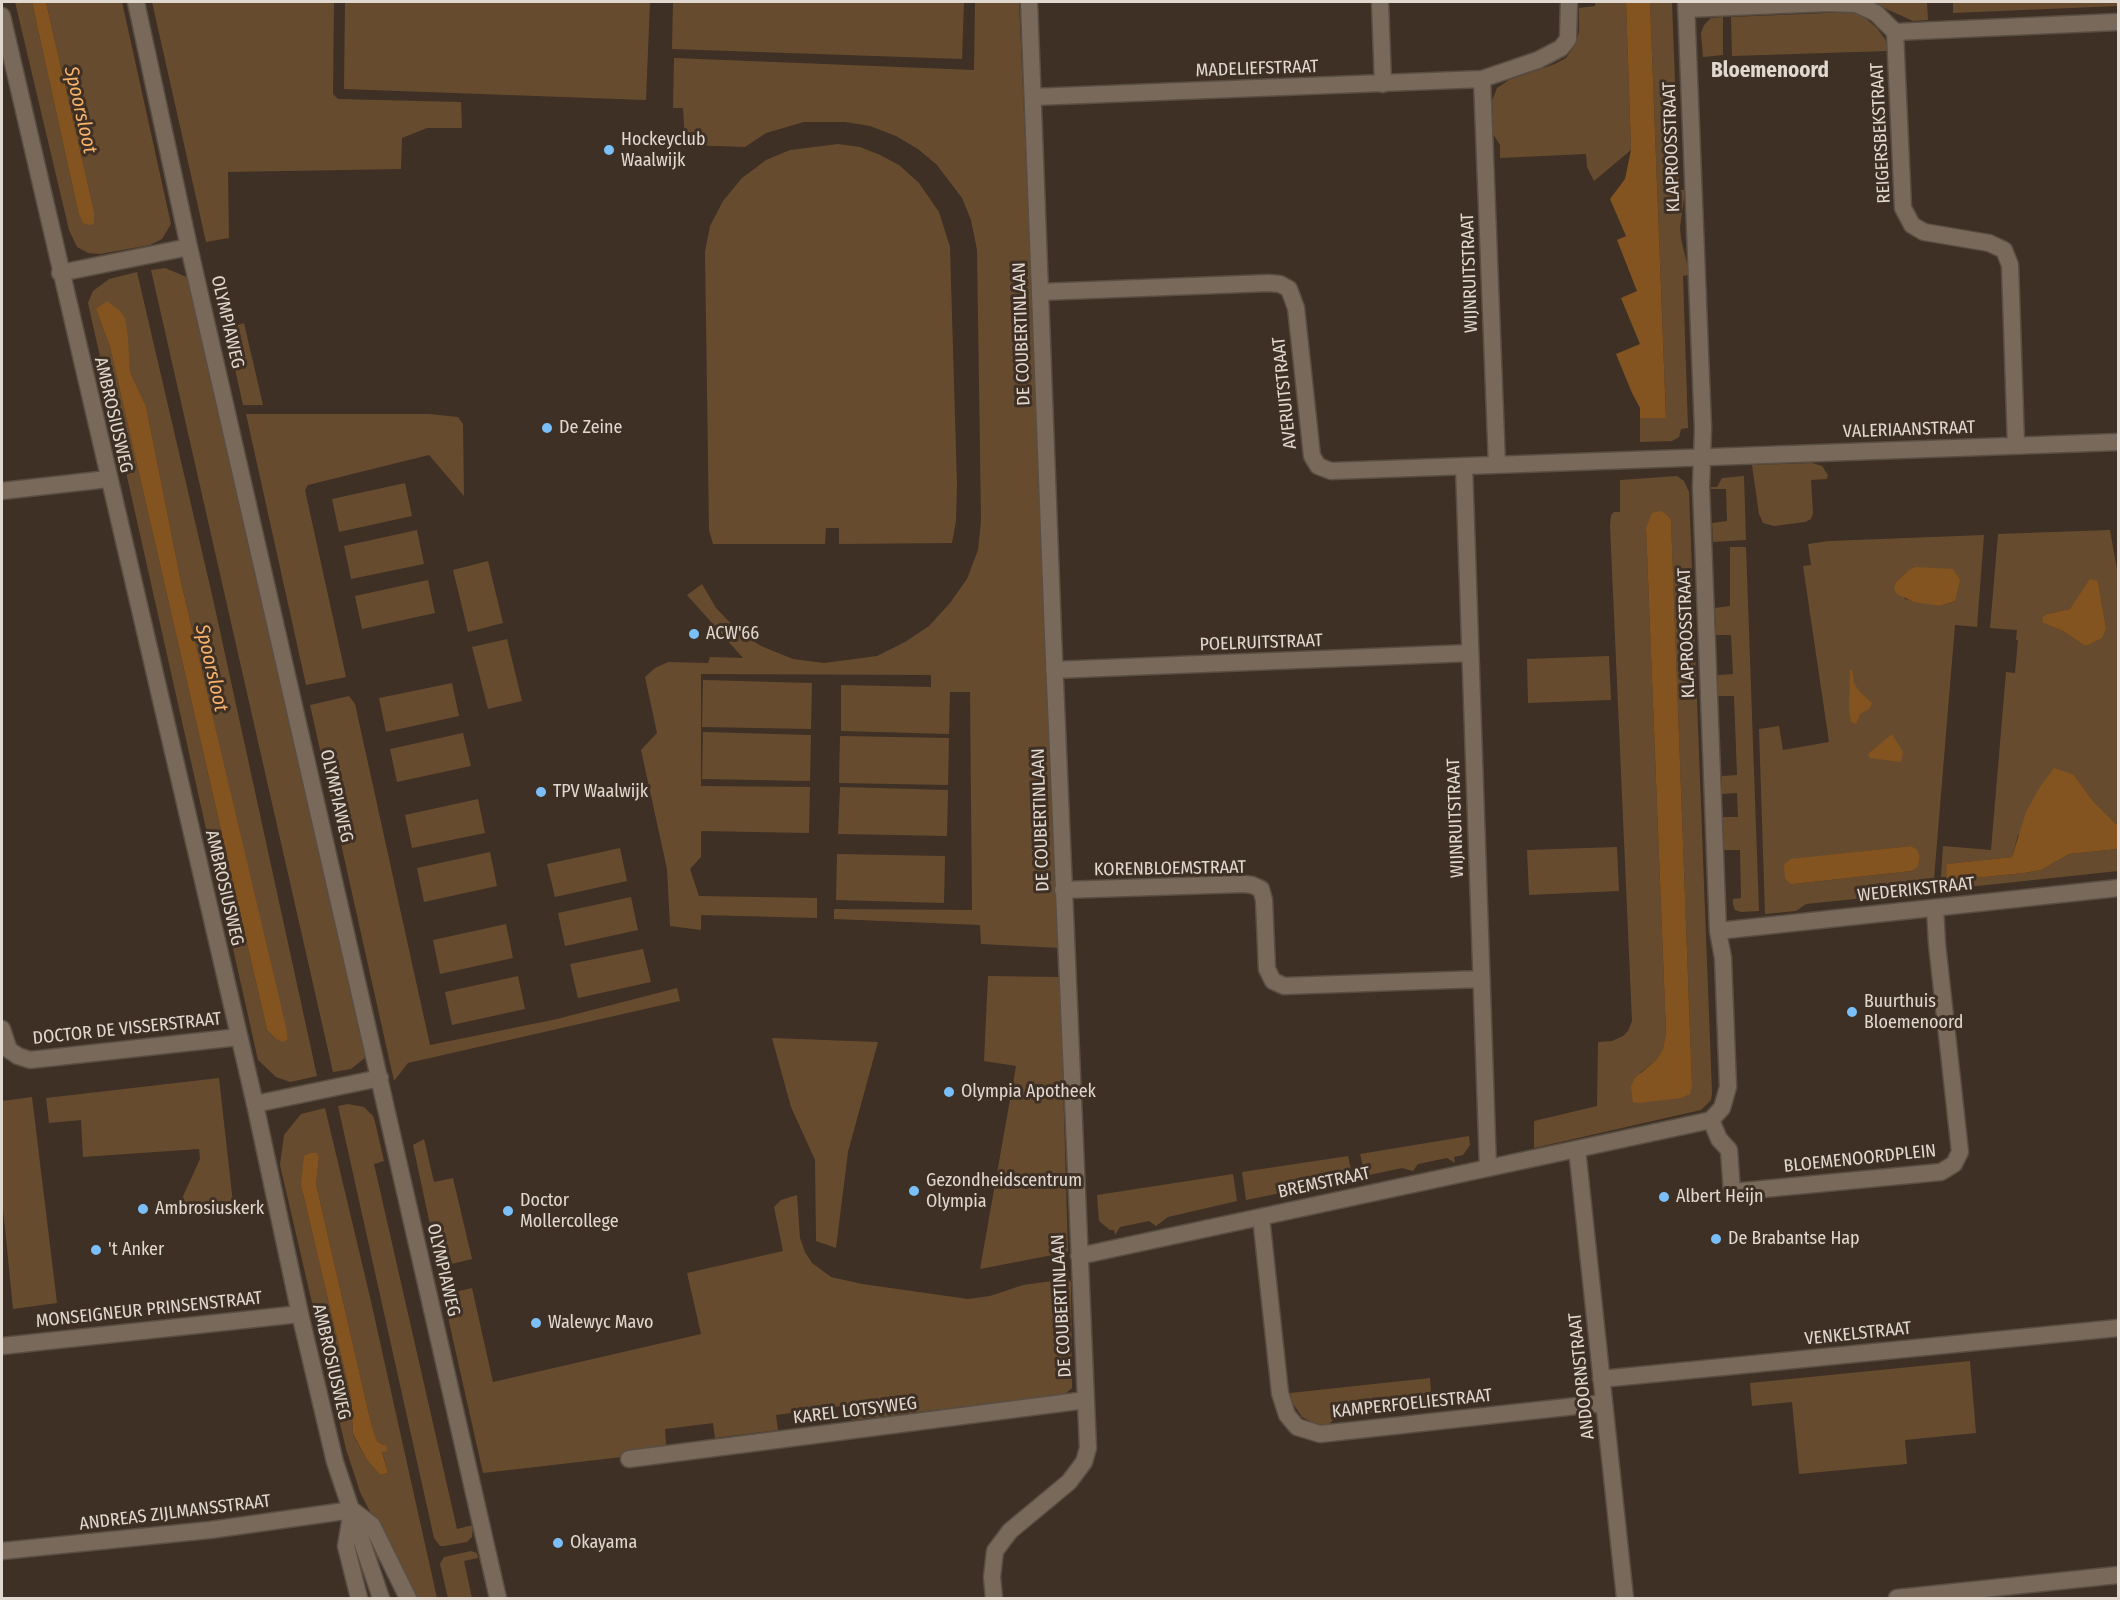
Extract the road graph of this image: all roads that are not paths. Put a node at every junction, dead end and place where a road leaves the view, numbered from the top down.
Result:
1 (136, 2) edge
2 (1029, 2) edge
3 (1380, 2) edge
4 (1569, 2) edge
5 (1686, 5) edge
6 (2, 16) edge
7 (2118, 22) edge
8 (1895, 32) junction
9 (1482, 79) junction
10 (1383, 84) junction
11 (1033, 97) junction
12 (189, 247) junction
13 (60, 273) junction
14 (1040, 292) junction
15 (2118, 442) edge
16 (2016, 446) junction
17 (1702, 458) junction
18 (1497, 465) junction
19 (1464, 466) junction
20 (108, 479) junction
21 (2, 491) edge
22 (1470, 653) junction
23 (1054, 670) junction
24 (2118, 888) edge
25 (1063, 890) junction
26 (1935, 908) junction
27 (1718, 931) junction
28 (1481, 979) junction
29 (2, 1029) edge
30 (239, 1037) junction
31 (381, 1078) junction
32 (255, 1104) junction
33 (1711, 1120) junction
34 (1577, 1149) junction
35 (1488, 1168) junction
36 (1261, 1216) junction
37 (1079, 1256) junction
38 (300, 1314) junction
39 (2118, 1328) edge
40 (2, 1346) edge
41 (1601, 1379) junction
42 (1086, 1400) junction
43 (1604, 1403) junction
44 (629, 1459) dead end
45 (352, 1510) junction
46 (331, 1513) junction
47 (346, 1546) junction
48 (2, 1551) edge
49 (2118, 1575) edge
50 (359, 1599) edge
51 (381, 1599) edge
52 (408, 1599) edge
53 (498, 1599) edge
54 (994, 1599) edge
55 (1625, 1599) edge
56 (1897, 1599) edge

1 - 12 street, OLYMPIAWEG
2 - 11 street, DE COUBERTINLAAN
3 - 10 street
4 - 9 street, MADELIEFSTRAAT
5 - 8 street
5 - 17 street, KLAPROOSSTRAAT
6 - 13 street, AMBROSIUSWEG
7 - 8 street
8 - 16 street, REIGERSBEKSTRAAT
9 - 10 street, MADELIEFSTRAAT
9 - 18 street, WIJNRUITSTRAAT
10 - 11 street, MADELIEFSTRAAT
11 - 14 street, DE COUBERTINLAAN
12 - 13 street
12 - 31 street, OLYMPIAWEG
13 - 20 street, AMBROSIUSWEG
14 - 19 street, AVERUITSTRAAT
14 - 23 street, DE COUBERTINLAAN
15 - 16 street, VALERIAANSTRAAT
16 - 17 street, VALERIAANSTRAAT
17 - 18 street, AVERUITSTRAAT
17 - 27 street, KLAPROOSSTRAAT
18 - 19 street, AVERUITSTRAAT
19 - 22 street, WIJNRUITSTRAAT
20 - 21 street
20 - 30 street, AMBROSIUSWEG
22 - 23 street, POELRUITSTRAAT
22 - 28 street, WIJNRUITSTRAAT
23 - 25 street, DE COUBERTINLAAN
24 - 26 street, WEDERIKSTRAAT
25 - 28 street, KORENBLOEMSTRAAT
25 - 37 street, DE COUBERTINLAAN
26 - 27 street, WEDERIKSTRAAT
26 - 33 street, BLOEMENOORDPLEIN
27 - 33 street, KLAPROOSSTRAAT
28 - 35 street, WIJNRUITSTRAAT
29 - 30 street, DOCTOR DE VISSERSTRAAT
30 - 32 street, AMBROSIUSWEG
31 - 32 street
31 - 53 street, OLYMPIAWEG
32 - 38 street, AMBROSIUSWEG
33 - 34 street
34 - 35 street, BREMSTRAAT
34 - 41 street, ANDOORNSTRAAT
35 - 36 street, BREMSTRAAT
36 - 37 street, BREMSTRAAT
36 - 43 street, KAMPERFOELIESTRAAT
37 - 42 street, DE COUBERTINLAAN
38 - 40 street, MONSEIGNEUR PRINSENSTRAAT
38 - 45 street, AMBROSIUSWEG
39 - 41 street, VENKELSTRAAT
41 - 43 street, ANDOORNSTRAAT
42 - 44 street, KAREL LOTSYWEG
42 - 54 street, DE COUBERTINLAAN
43 - 55 street, ANDOORNSTRAAT
45 - 46 street, ANDREAS ZIJLMANSSTRAAT
45 - 47 street, AMBROSIUSWEG
45 - 51 street, AMBROSIUSWEG
45 - 52 street, AMBROSIUSWEG
46 - 47 street, AMBROSIUSWEG
46 - 48 street, ANDREAS ZIJLMANSSTRAAT
47 - 50 street, AMBROSIUSWEG
49 - 56 street

